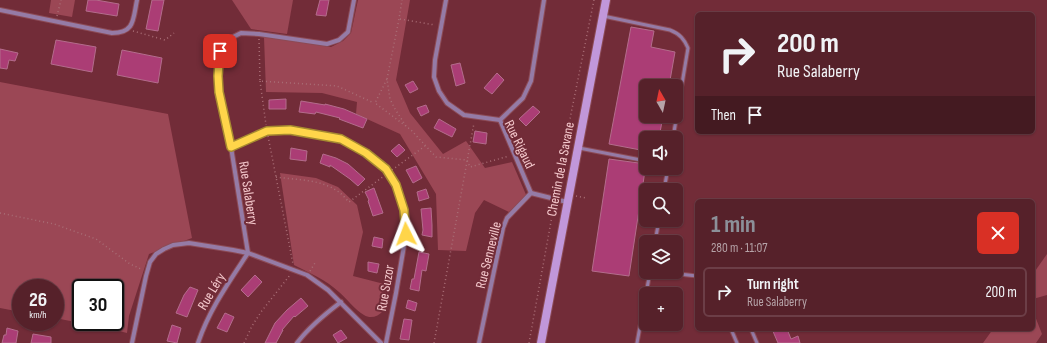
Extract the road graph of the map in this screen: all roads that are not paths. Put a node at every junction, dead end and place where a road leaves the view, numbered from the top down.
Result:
1 (137, 0) edge
2 (354, 0) edge
3 (446, 0) edge
4 (544, 0) edge
5 (606, 0) edge
6 (0, 10) edge
7 (602, 16) junction
8 (500, 120) junction
9 (674, 131) edge
10 (231, 147) junction
11 (577, 148) junction
12 (639, 160) edge
13 (531, 193) junction
14 (567, 202) junction
15 (248, 253) junction
16 (683, 274) edge
17 (695, 276) edge
18 (649, 279) edge
19 (341, 302) junction
20 (732, 331) edge
21 (752, 331) edge
22 (132, 343) edge
23 (198, 343) edge
24 (297, 343) edge
25 (381, 343) edge
26 (386, 343) edge
27 (479, 343) edge
28 (541, 343) edge
29 (637, 343) edge
30 (737, 343) edge
31 (756, 343) edge

1 - 6 street
2 - 10 street, Rue Salaberry
3 - 8 street, Rue Rigaud
4 - 8 street
5 - 7 street, Chemin de la Savane
7 - 9 lane
7 - 11 street, Chemin de la Savane
8 - 13 street, Rue Rigaud
10 - 15 street, Rue Salaberry
10 - 26 street, Rue Suzor
11 - 12 lane
11 - 14 street, Chemin de la Savane
13 - 14 street
13 - 27 street, Rue Senneville
14 - 28 street, Chemin de la Savane
15 - 19 street
15 - 22 street
15 - 23 street, Rue Léry
16 - 17 lane
18 - 29 lane
19 - 24 street
19 - 25 street
20 - 30 lane
21 - 31 lane

